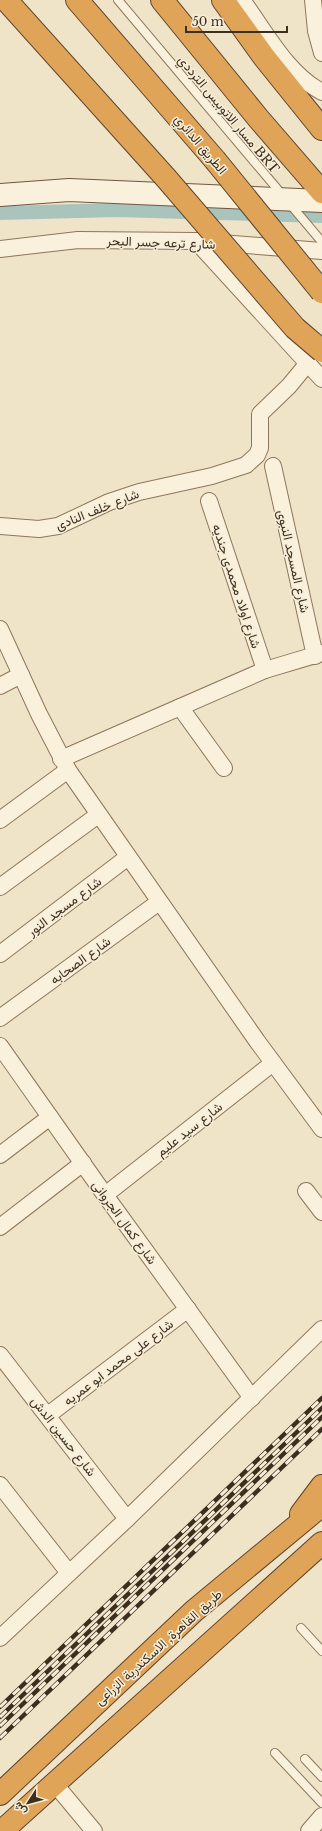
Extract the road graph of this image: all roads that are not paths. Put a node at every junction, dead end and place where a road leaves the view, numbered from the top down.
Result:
1 (6, 0) edge
2 (77, 0) edge
3 (118, 0) edge
4 (162, 0) edge
5 (223, 0) edge
6 (242, 0) edge
7 (314, 0) edge
8 (322, 53) edge
9 (322, 92) edge
10 (322, 129) edge
11 (322, 192) edge
12 (0, 195) edge
13 (322, 201) edge
14 (196, 241) junction
15 (322, 242) edge
16 (0, 249) edge
17 (322, 251) edge
18 (322, 292) edge
19 (315, 357) edge
20 (322, 379) edge
21 (272, 466) dead end
22 (209, 501) dead end
23 (0, 526) edge
24 (0, 630) edge
25 (318, 654) edge
26 (265, 670) junction
27 (21, 675) junction
28 (0, 686) edge
29 (180, 707) junction
30 (65, 765) junction
31 (224, 768) dead end
32 (98, 815) junction
33 (0, 820) edge
34 (128, 858) junction
35 (0, 887) edge
36 (159, 902) junction
37 (0, 954) edge
38 (0, 1018) edge
39 (0, 1046) edge
40 (274, 1063) junction
41 (50, 1117) junction
42 (322, 1129) edge
43 (0, 1155) edge
44 (83, 1163) junction
45 (306, 1191) dead end
46 (105, 1195) junction
47 (322, 1212) edge
48 (0, 1227) edge
49 (188, 1309) junction
50 (322, 1329) edge
51 (0, 1354) edge
52 (252, 1398) junction
53 (48, 1415) junction
54 (0, 1485) edge
55 (322, 1486) edge
56 (322, 1505) edge
57 (127, 1518) junction
58 (286, 1536) junction
59 (322, 1543) edge
60 (69, 1573) junction
61 (301, 1628) dead end
62 (0, 1638) edge
63 (322, 1651) edge
64 (275, 1753) dead end
65 (304, 1759) dead end
66 (322, 1777) edge
67 (54, 1783) junction
68 (0, 1794) edge
69 (322, 1803) edge
70 (322, 1816) edge
71 (2, 1831) edge
72 (94, 1831) edge
73 (309, 1831) edge

1 - 19 highway, bridge
2 - 18 highway, الطريق الدائري, bridge
3 - 15 lane, مسار الاتوبيس الترددي BRT
4 - 11 highway
5 - 10 highway
6 - 9 street
7 - 8 street
12 - 13 street
14 - 16 street, شارع ترعه جسر البحر
14 - 17 street, شارع ترعه جسر البحر
14 - 19 street
19 - 20 street
19 - 23 street, شارع خلف النادى
21 - 25 street, شارع المسجد النبوى
22 - 26 street, شارع اولاد محمدى جنديه
24 - 27 street
25 - 26 street
26 - 29 street
27 - 28 street
27 - 30 street
29 - 30 street
29 - 31 street
30 - 32 street
30 - 33 street
32 - 34 street
32 - 35 street
34 - 36 street
34 - 37 street, شارع مسجد النور
36 - 38 street, شارع الصحابه
36 - 40 street
39 - 41 street, شارع كمال الجروانى
40 - 42 street
40 - 46 street, شارع سيد عليم
41 - 43 street
41 - 44 street, شارع كمال الجروانى
44 - 46 street, شارع كمال الجروانى
44 - 48 street
45 - 47 street
46 - 49 street, شارع كمال الجروانى
49 - 52 street, شارع كمال الجروانى
49 - 53 street, شارع على محمد ابو عمريه
50 - 52 street
51 - 53 street, شارع حسين الدش
52 - 57 street
53 - 57 street, شارع حسين الدش
54 - 60 street
55 - 58 highway
56 - 58 highway, طريق القاهرة, الاسكندرية الزراعى
57 - 60 street
58 - 68 highway, طريق القاهرة, الاسكندرية الزراعى
59 - 67 highway
60 - 62 street
61 - 63 lane
64 - 69 lane
65 - 66 lane
67 - 71 highway
67 - 72 street
70 - 73 street

